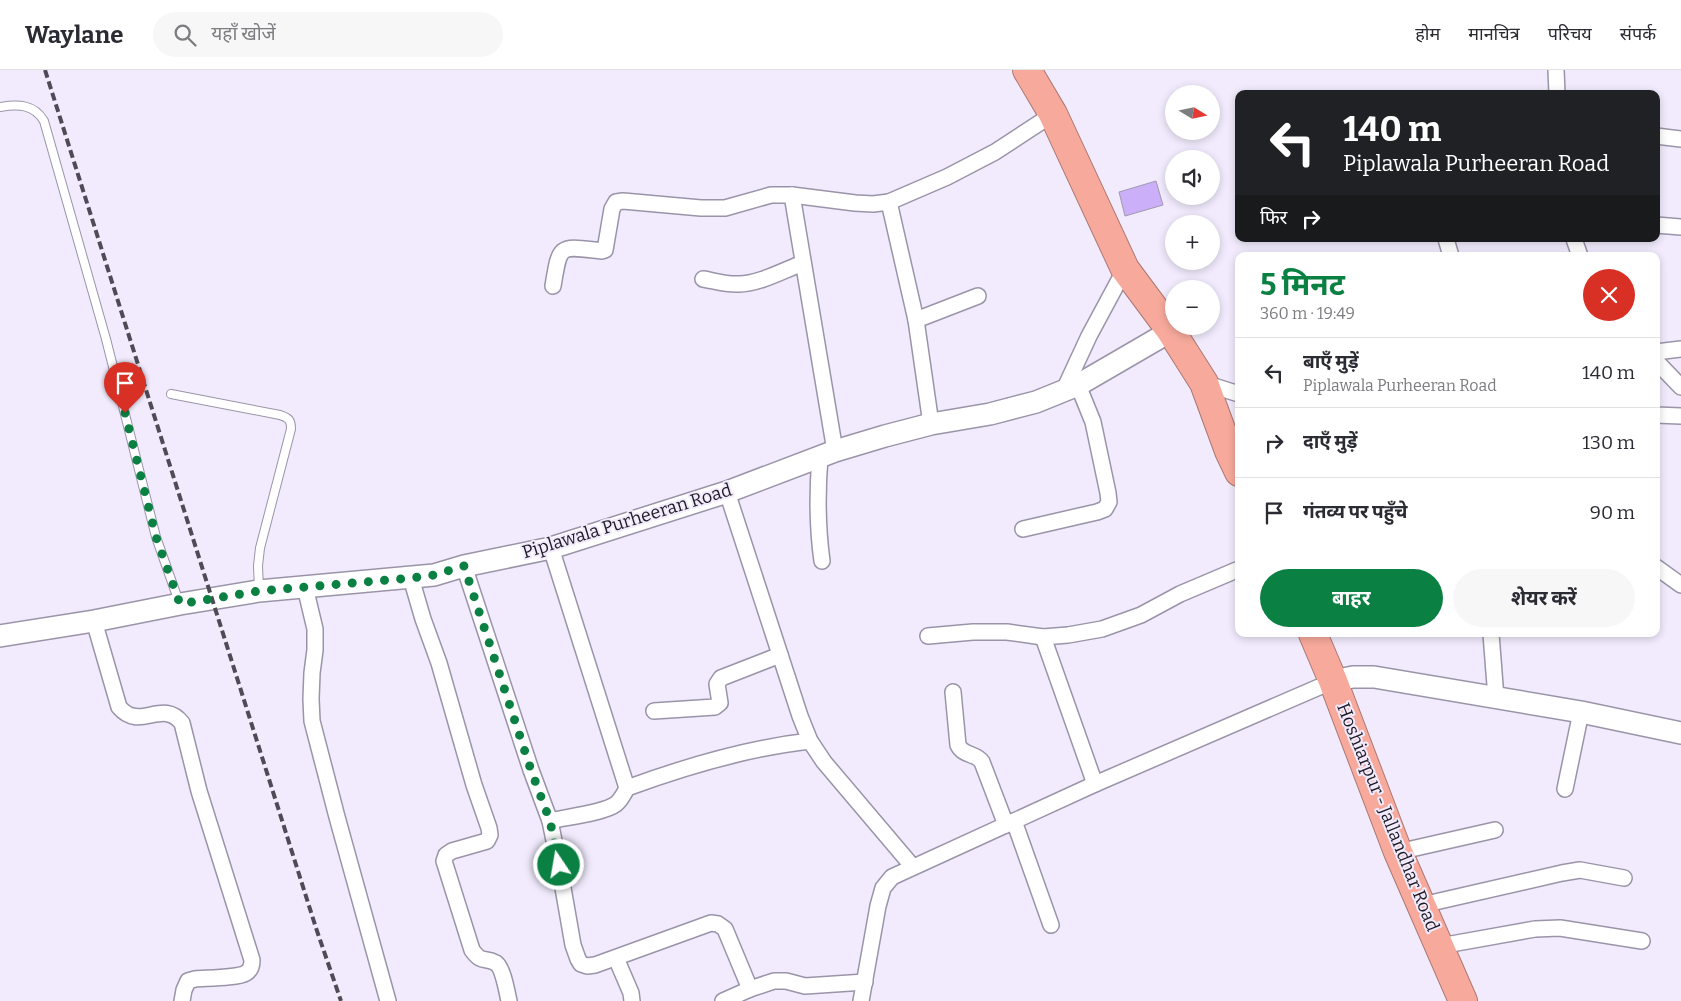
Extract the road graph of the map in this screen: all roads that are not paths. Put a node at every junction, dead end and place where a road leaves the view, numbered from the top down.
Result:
1 (1027, 70) edge
2 (1556, 70) edge
3 (1557, 90) edge
4 (0, 107) edge
5 (1053, 114) junction
6 (1660, 136) edge
7 (1681, 139) edge
8 (792, 194) junction
9 (889, 202) junction
10 (1660, 225) edge
11 (1681, 227) edge
12 (803, 263) junction
13 (1126, 269) junction
14 (703, 279) dead end
15 (553, 286) dead end
16 (978, 296) dead end
17 (916, 320) junction
18 (1165, 322) edge
19 (1165, 333) edge
20 (1174, 335) edge
21 (1681, 347) edge
22 (1660, 351) edge
23 (1660, 365) edge
24 (1204, 383) junction
25 (1681, 387) edge
26 (1071, 388) junction
27 (1235, 393) edge
28 (171, 394) dead end
29 (1660, 415) edge
30 (1681, 416) edge
31 (931, 424) junction
32 (828, 454) junction
33 (1235, 463) edge
34 (727, 492) junction
35 (1023, 529) dead end
36 (551, 548) junction
37 (822, 561) dead end
38 (464, 566) junction
39 (1660, 570) edge
40 (1235, 572) edge
41 (411, 578) junction
42 (1681, 585) edge
43 (305, 587) junction
44 (259, 591) junction
45 (180, 604) junction
46 (94, 621) junction
47 (0, 636) edge
48 (928, 636) dead end
49 (1043, 637) junction
50 (1314, 637) edge
51 (1491, 637) edge
52 (780, 654) junction
53 (1333, 680) junction
54 (953, 692) dead end
55 (1496, 698) junction
56 (654, 711) dead end
57 (1581, 712) junction
58 (1681, 733) edge
59 (810, 741) junction
60 (1095, 784) junction
61 (627, 788) junction
62 (1565, 789) dead end
63 (550, 821) junction
64 (1010, 823) junction
65 (1495, 830) dead end
66 (1398, 852) junction
67 (913, 867) junction
68 (1624, 878) dead end
69 (1422, 905) junction
70 (1051, 924) dead end
71 (1642, 941) dead end
72 (1440, 946) junction
73 (616, 958) junction
74 (865, 982) junction
75 (750, 989) junction
76 (182, 1001) edge
77 (388, 1001) edge
78 (509, 1001) edge
79 (632, 1001) edge
80 (723, 1001) edge
81 (861, 1001) edge
82 (1463, 1001) edge

1 - 5 highway
2 - 3 street
4 - 45 lane
5 - 9 street
5 - 13 highway
6 - 7 street
8 - 9 street
8 - 12 street
8 - 15 street
9 - 17 street
10 - 11 street
12 - 14 street
12 - 32 street
13 - 18 highway
13 - 26 street
16 - 17 street
17 - 31 street
19 - 26 street, Piplawala Purheeran Road
20 - 24 highway
21 - 22 street
23 - 25 street
24 - 27 street
24 - 33 highway
26 - 31 street, Piplawala Purheeran Road
26 - 35 street
28 - 44 lane
29 - 30 street
31 - 32 street, Piplawala Purheeran Road
32 - 34 street, Piplawala Purheeran Road
32 - 37 street
34 - 36 street, Piplawala Purheeran Road
34 - 52 street
36 - 38 street, Piplawala Purheeran Road
36 - 61 street
38 - 41 street, Piplawala Purheeran Road
38 - 63 street
39 - 42 street
40 - 49 street
41 - 43 street, Piplawala Purheeran Road
41 - 78 street
43 - 44 street, Piplawala Purheeran Road
43 - 77 street
44 - 45 street, Piplawala Purheeran Road
45 - 46 street, Piplawala Purheeran Road
46 - 47 street, Piplawala Purheeran Road
46 - 76 street
48 - 49 street
49 - 60 street
50 - 53 highway, Hoshiarpur - Jallandhar Road
51 - 55 street
52 - 56 street
52 - 59 street
53 - 55 street
53 - 60 street
53 - 66 highway, Hoshiarpur - Jallandhar Road
54 - 64 street
55 - 57 street
57 - 58 street
57 - 62 street
59 - 61 street
59 - 67 street
60 - 64 street
61 - 63 street
63 - 73 street
64 - 67 street
64 - 70 street
65 - 66 street
66 - 69 highway, Hoshiarpur - Jallandhar Road
67 - 74 street
68 - 69 street
69 - 72 highway, Hoshiarpur - Jallandhar Road
71 - 72 street
72 - 82 highway, Hoshiarpur - Jallandhar Road
73 - 75 street
73 - 79 street
74 - 75 street
74 - 81 street
75 - 80 street

